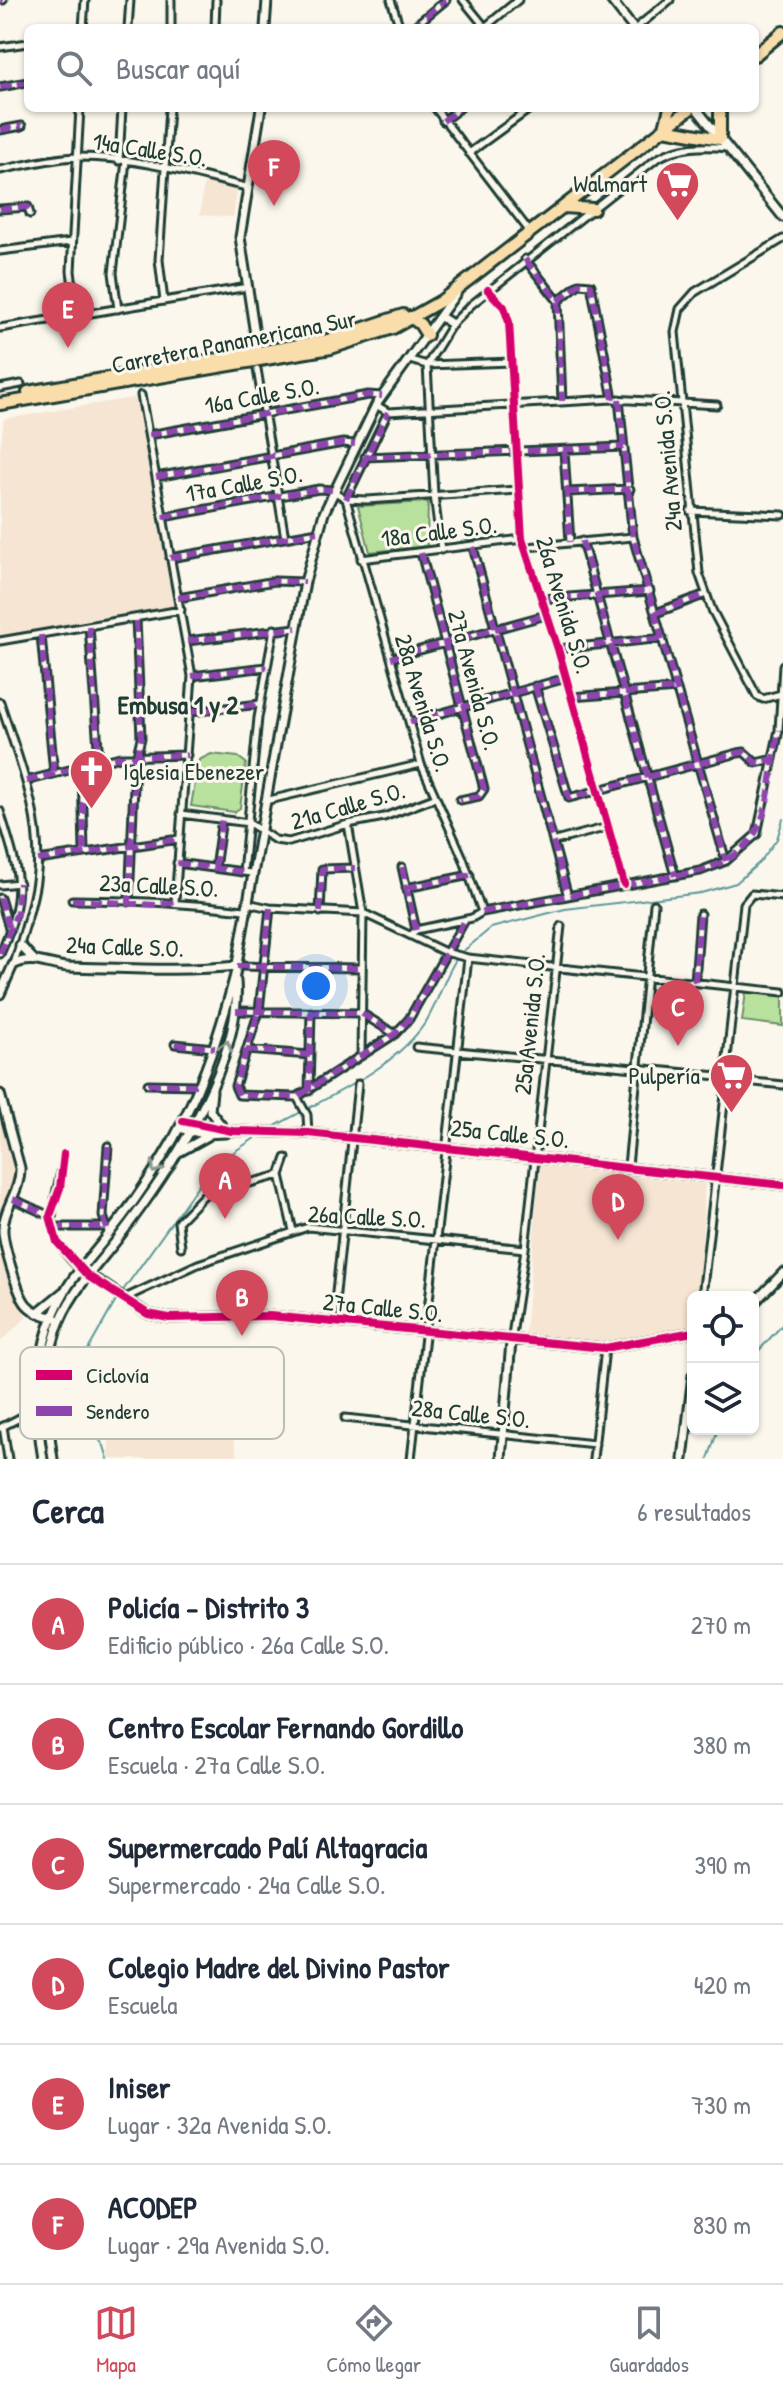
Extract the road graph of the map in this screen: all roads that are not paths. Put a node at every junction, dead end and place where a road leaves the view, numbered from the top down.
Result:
1 (85, 0) edge
2 (130, 0) edge
3 (171, 0) edge
4 (216, 0) edge
5 (267, 0) edge
6 (391, 0) edge
7 (446, 0) edge
8 (463, 0) edge
9 (518, 0) edge
10 (611, 0) edge
11 (670, 0) edge
12 (83, 24) edge
13 (128, 24) edge
14 (171, 24) edge
15 (215, 24) edge
16 (265, 24) edge
17 (399, 24) edge
18 (417, 24) edge
19 (482, 24) edge
20 (490, 24) edge
21 (632, 24) edge
22 (640, 24) edge
23 (783, 32) edge
24 (24, 44) edge
25 (0, 47) edge
26 (759, 52) edge
27 (24, 83) edge
28 (0, 87) edge
29 (80, 112) edge
30 (122, 112) edge
31 (169, 112) edge
32 (260, 112) edge
33 (437, 112) edge
34 (455, 112) edge
35 (525, 112) edge
36 (669, 112) edge
37 (688, 112) edge
38 (697, 112) edge
39 (720, 112) edge
40 (443, 121) junction
41 (22, 126) dead end
42 (664, 129) junction
43 (0, 130) edge
44 (720, 139) junction
45 (727, 148) junction
46 (469, 153) junction
47 (78, 157) junction
48 (119, 161) junction
49 (126, 161) junction
50 (166, 167) junction
51 (0, 170) edge
52 (246, 187) junction
53 (563, 207) junction
54 (0, 209) edge
55 (593, 209) junction
56 (30, 214) dead end
57 (783, 217) edge
58 (531, 232) junction
59 (783, 239) edge
60 (71, 242) junction
61 (0, 251) edge
62 (525, 259) junction
63 (462, 284) junction
64 (248, 287) junction
65 (488, 290) junction
66 (164, 301) junction
67 (558, 301) junction
68 (118, 309) junction
69 (77, 316) junction
70 (408, 317) junction
71 (441, 317) junction
72 (452, 324) junction
73 (0, 328) edge
74 (427, 335) junction
75 (410, 360) junction
76 (258, 361) junction
77 (512, 362) junction
78 (427, 365) junction
79 (21, 384) dead end
80 (0, 388) edge
81 (141, 395) dead end
82 (382, 396) junction
83 (0, 397) edge
84 (616, 399) junction
85 (562, 401) junction
86 (680, 402) junction
87 (0, 404) edge
88 (376, 405) junction
89 (514, 405) junction
90 (717, 405) dead end
91 (429, 410) junction
92 (388, 412) junction
93 (265, 415) junction
94 (149, 435) junction
95 (355, 444) junction
96 (624, 447) junction
97 (516, 449) junction
98 (564, 451) junction
99 (432, 454) junction
100 (271, 456) junction
101 (365, 457) junction
102 (156, 477) junction
103 (630, 489) junction
104 (332, 490) junction
105 (518, 490) junction
106 (567, 492) junction
107 (434, 495) junction
108 (277, 496) junction
109 (346, 499) junction
110 (690, 511) junction
111 (783, 515) edge
112 (163, 517) junction
113 (318, 532) junction
114 (633, 537) junction
115 (285, 538) junction
116 (522, 539) junction
117 (582, 541) junction
118 (570, 542) junction
119 (473, 547) junction
120 (527, 547) junction
121 (441, 550) junction
122 (421, 553) junction
123 (170, 558) junction
124 (361, 559) junction
125 (305, 582) junction
126 (650, 591) junction
127 (597, 594) junction
128 (706, 594) junction
129 (178, 598) junction
130 (542, 599) junction
131 (181, 610) junction
132 (656, 613) junction
133 (546, 615) junction
134 (136, 618) junction
135 (89, 626) junction
136 (496, 627) junction
137 (296, 628) junction
138 (274, 629) junction
139 (41, 635) junction
140 (663, 638) junction
141 (0, 641) edge
142 (187, 641) junction
143 (445, 642) junction
144 (611, 644) junction
145 (558, 649) junction
146 (391, 658) junction
147 (783, 665) edge
148 (267, 667) junction
149 (192, 676) junction
150 (566, 678) junction
151 (535, 686) junction
152 (677, 689) junction
153 (515, 692) junction
154 (623, 694) junction
155 (781, 694) edge
156 (571, 697) junction
157 (0, 702) edge
158 (260, 704) junction
159 (465, 707) junction
160 (190, 712) junction
161 (410, 722) junction
162 (138, 754) junction
163 (187, 755) junction
164 (773, 759) junction
165 (99, 761) junction
166 (699, 763) junction
167 (421, 764) junction
168 (82, 766) junction
169 (54, 774) junction
170 (650, 776) junction
171 (26, 781) junction
172 (597, 790) junction
173 (434, 798) junction
174 (460, 800) dead end
175 (264, 801) junction
176 (0, 811) edge
177 (181, 814) junction
178 (222, 819) junction
179 (249, 823) junction
180 (348, 824) junction
181 (608, 827) junction
182 (260, 828) junction
183 (179, 839) junction
184 (555, 841) junction
185 (130, 846) junction
186 (84, 852) junction
187 (38, 860) junction
188 (726, 861) junction
189 (177, 863) junction
190 (402, 867) dead end
191 (215, 868) junction
192 (355, 868) junction
193 (247, 872) junction
194 (470, 875) junction
195 (675, 876) junction
196 (19, 883) junction
197 (624, 884) junction
198 (0, 885) edge
199 (406, 888) junction
200 (567, 893) junction
201 (783, 897) edge
202 (0, 898) edge
203 (72, 900) dead end
204 (129, 902) junction
205 (175, 902) junction
206 (654, 904) dead end
207 (246, 906) junction
208 (270, 908) junction
209 (320, 912) junction
210 (482, 912) junction
211 (363, 913) junction
212 (700, 914) dead end
213 (465, 920) junction
214 (561, 926) dead end
215 (10, 932) junction
216 (413, 932) junction
217 (20, 945) junction
218 (445, 952) junction
219 (0, 954) edge
220 (466, 957) junction
221 (33, 959) junction
222 (265, 964) junction
223 (13, 965) junction
224 (556, 967) junction
225 (362, 968) junction
226 (236, 970) junction
227 (3, 974) edge
228 (646, 977) junction
229 (695, 982) junction
230 (735, 985) junction
231 (783, 992) edge
232 (0, 994) edge
233 (236, 1011) junction
234 (259, 1011) junction
235 (311, 1012) junction
236 (361, 1013) junction
237 (395, 1034) junction
238 (175, 1044) dead end
239 (416, 1047) dead end
240 (215, 1048) junction
241 (246, 1050) junction
242 (457, 1052) junction
243 (310, 1055) junction
244 (361, 1057) junction
245 (546, 1061) junction
246 (637, 1071) junction
247 (213, 1081) junction
248 (148, 1084) dead end
249 (358, 1084) dead end
250 (200, 1085) junction
251 (783, 1085) edge
252 (309, 1092) junction
253 (0, 1094) edge
254 (297, 1097) junction
255 (181, 1124) junction
256 (191, 1128) junction
257 (229, 1131) junction
258 (308, 1133) junction
259 (214, 1134) junction
260 (353, 1138) junction
261 (108, 1146) dead end
262 (444, 1147) junction
263 (64, 1154) dead end
264 (176, 1155) junction
265 (536, 1157) junction
266 (286, 1158) dead end
267 (628, 1166) junction
268 (280, 1175) junction
269 (717, 1178) junction
270 (783, 1185) edge
271 (13, 1199) junction
272 (50, 1216) junction
273 (53, 1227) junction
274 (104, 1227) junction
275 (343, 1228) junction
276 (293, 1231) junction
277 (109, 1235) junction
278 (435, 1238) junction
279 (181, 1247) dead end
280 (525, 1249) junction
281 (80, 1269) junction
282 (783, 1273) edge
283 (88, 1276) junction
284 (65, 1291) junction
285 (703, 1291) edge
286 (120, 1297) junction
287 (759, 1298) edge
288 (37, 1313) junction
289 (56, 1319) junction
290 (333, 1321) junction
291 (424, 1332) junction
292 (687, 1333) edge
293 (511, 1342) junction
294 (44, 1347) edge
295 (51, 1347) edge
296 (605, 1348) junction
297 (20, 1418) edge
298 (345, 1418) dead end
299 (687, 1425) edge
300 (414, 1426) junction
301 (2, 1427) edge
302 (503, 1436) junction
303 (41, 1439) edge
304 (51, 1439) edge
305 (595, 1444) junction
306 (8, 1459) edge
307 (43, 1459) edge
308 (53, 1459) edge
309 (411, 1459) edge
310 (501, 1459) edge
311 (593, 1459) edge
312 (683, 1459) edge

1 - 12 street
2 - 13 street
3 - 14 street
4 - 15 street
5 - 16 street
6 - 17 street
7 - 18 street
8 - 19 street
9 - 20 street
10 - 21 street
11 - 22 street
23 - 26 highway
24 - 25 street
27 - 28 street
29 - 47 street
30 - 48 street
31 - 50 street
32 - 52 street
33 - 40 street
34 - 40 street
35 - 46 street
36 - 42 highway
37 - 42 highway, Carretera Panamericana Sur
38 - 44 street
39 - 44 highway
40 - 46 street
41 - 43 street
42 - 44 highway
42 - 53 highway, Carretera Panamericana Sur
44 - 45 street
45 - 55 street
45 - 57 street
46 - 58 street
47 - 48 street, 14a Calle S.O.
47 - 51 street, 14a Calle S.O.
47 - 60 street
48 - 49 street, 14a Calle S.O.
49 - 50 street, 14a Calle S.O.
49 - 68 street
50 - 52 street, 14a Calle S.O.
50 - 66 street
52 - 64 street
53 - 55 highway
53 - 58 highway, Carretera Panamericana Sur
54 - 56 street
55 - 62 street
58 - 63 highway, Carretera Panamericana Sur
59 - 86 street, 24a Avenida S.O.
60 - 61 street
60 - 69 street
62 - 65 street
62 - 67 street
63 - 70 highway, Carretera Panamericana Sur
63 - 71 street
64 - 66 street
64 - 76 street
65 - 72 street
65 - 77 street, 26a Avenida S.O.
66 - 68 street
67 - 84 street
67 - 85 street
68 - 69 street
69 - 73 street
70 - 74 highway
70 - 76 highway, Carretera Panamericana Sur
71 - 72 street
71 - 74 street
72 - 78 street
74 - 75 street
75 - 78 street
75 - 82 street
76 - 83 highway, Carretera Panamericana Sur
76 - 87 highway, Carretera Panamericana Sur
76 - 93 street
77 - 78 street
77 - 89 street, 26a Avenida S.O.
78 - 91 street
79 - 80 street
81 - 94 street
82 - 88 street
82 - 93 street, 16a Calle S.O.
84 - 85 street
84 - 86 street
84 - 96 street
85 - 89 street
86 - 90 street
86 - 110 street, 24a Avenida S.O.
88 - 92 street
88 - 95 street
89 - 91 street
89 - 97 street, 26a Avenida S.O.
91 - 92 street
91 - 99 street
92 - 101 street
93 - 94 street, 16a Calle S.O.
93 - 100 street
94 - 102 street
95 - 100 street
95 - 104 street
96 - 98 street
96 - 103 street
97 - 98 street
97 - 99 street
97 - 105 street, 26a Avenida S.O.
98 - 106 street
99 - 101 street
99 - 107 street
100 - 102 street
100 - 108 street
101 - 109 street
102 - 112 street
103 - 106 street
103 - 114 street
104 - 108 street, 17a Calle S.O.
104 - 109 street
104 - 113 street
105 - 107 street
105 - 116 street, 26a Avenida S.O.
106 - 118 street
107 - 109 street
107 - 121 street
108 - 112 street, 17a Calle S.O.
108 - 115 street
109 - 124 street, 28a Avenida S.O.
110 - 111 street
110 - 128 street, 24a Avenida S.O.
112 - 123 street
113 - 115 street
113 - 125 street
114 - 117 street, 18a Calle S.O.
114 - 126 street
115 - 123 street
116 - 119 street, 18a Calle S.O.
116 - 120 street, 26a Avenida S.O.
117 - 118 street, 18a Calle S.O.
117 - 127 street
118 - 120 street, 18a Calle S.O.
119 - 121 street, 18a Calle S.O.
119 - 136 street
120 - 130 street, 26a Avenida S.O.
121 - 122 street, 18a Calle S.O.
122 - 124 street, 18a Calle S.O.
122 - 143 street, 27a Avenida S.O.
123 - 129 street
124 - 146 street, 28a Avenida S.O.
125 - 129 street
125 - 137 street
126 - 127 street
126 - 132 street
127 - 130 street
127 - 144 street
128 - 132 street
128 - 155 street, 24a Avenida S.O.
129 - 131 street
130 - 133 street, 26a Avenida S.O.
131 - 134 street
131 - 142 street
132 - 140 street
133 - 136 street
133 - 145 street, 26a Avenida S.O.
134 - 135 street
134 - 162 street
135 - 139 street
135 - 165 street
136 - 143 street
136 - 153 street
137 - 138 street
137 - 175 street
138 - 142 street
138 - 148 street
139 - 141 street
139 - 169 street
140 - 144 street
140 - 152 street
142 - 149 street
143 - 146 street
143 - 159 street, 27a Avenida S.O.
144 - 145 street
144 - 154 street
145 - 150 street, 26a Avenida S.O.
146 - 161 street, 28a Avenida S.O.
147 - 155 street
148 - 149 street
148 - 158 street
149 - 160 street
150 - 151 street
150 - 156 street, 26a Avenida S.O.
151 - 153 street
151 - 172 street
152 - 154 street
152 - 166 street
153 - 159 street
153 - 184 street
154 - 156 street
154 - 170 street
155 - 164 street
156 - 172 street, 26a Avenida S.O.
157 - 171 street
158 - 160 street
158 - 179 street
159 - 161 street
159 - 174 street, 27a Avenida S.O.
160 - 163 street
161 - 167 street, 28a Avenida S.O.
162 - 163 street
162 - 165 street
162 - 185 street
163 - 177 street
164 - 166 street
164 - 188 street
165 - 168 street
166 - 170 street
166 - 188 street
167 - 173 street, 28a Avenida S.O.
167 - 175 street
168 - 169 street
168 - 186 street
169 - 171 street
170 - 172 street
170 - 195 street
171 - 187 street
172 - 181 street, 26a Avenida S.O.
173 - 180 street, 21a Calle S.O.
173 - 194 street, 28a Avenida S.O.
175 - 182 street
176 - 196 street
177 - 178 street, 21a Calle S.O.
177 - 183 street
178 - 179 street, 21a Calle S.O.
178 - 191 street
179 - 182 street, 21a Calle S.O.
179 - 193 street
180 - 182 street, 21a Calle S.O.
180 - 192 street
181 - 184 street
181 - 197 street, 26a Avenida S.O.
182 - 193 street
183 - 185 street
183 - 189 street
184 - 200 street
185 - 186 street
185 - 204 street
186 - 187 street
187 - 217 street
188 - 195 street
189 - 191 street
189 - 205 street
190 - 199 street
191 - 193 street
192 - 209 street
192 - 211 street
193 - 207 street
194 - 199 street
194 - 210 street, 28a Avenida S.O.
195 - 197 street
196 - 198 street
196 - 215 street
197 - 200 street
199 - 216 street
200 - 210 street
201 - 230 street
202 - 215 street
203 - 204 street, 23a Calle S.O.
204 - 205 street, 23a Calle S.O.
205 - 207 street, 23a Calle S.O.
206 - 228 street
207 - 208 street, 23a Calle S.O.
207 - 226 street
208 - 209 street, 23a Calle S.O.
208 - 222 street
209 - 211 street, 23a Calle S.O.
210 - 213 street
211 - 216 street, 23a Calle S.O.
211 - 225 street
212 - 229 street
213 - 216 street
213 - 218 street
214 - 224 street, 25a Avenida S.O.
215 - 219 street
216 - 218 street, 23a Calle S.O.
217 - 221 street
217 - 223 street
218 - 220 street, 23a Calle S.O.
218 - 237 street
220 - 224 street, 23a Calle S.O.
220 - 242 street
221 - 223 street, 24a Calle S.O.
221 - 226 street, 24a Calle S.O.
222 - 225 street
222 - 226 street
222 - 234 street
223 - 227 street
224 - 228 street, 23a Calle S.O.
224 - 245 street, 25a Avenida S.O.
225 - 236 street
226 - 233 street
226 - 240 street
227 - 232 street
228 - 229 street, 23a Calle S.O.
228 - 246 street
229 - 230 street, 23a Calle S.O.
230 - 231 street, 23a Calle S.O.
230 - 246 street
233 - 234 street
247 -> 233 street
234 - 235 street
234 - 241 street
235 - 236 street
235 - 243 street
236 - 237 street
236 - 244 street
237 - 244 street
238 - 240 street
239 - 242 street
240 - 250 street
241 - 243 street
241 - 254 street
242 - 245 street
242 - 262 street
243 - 252 street
244 - 252 street
245 - 246 street
245 - 265 street, 25a Avenida S.O.
246 - 267 street
247 - 256 street
247 - 257 street
248 - 250 street
249 - 260 street
250 - 255 street
251 - 269 street
252 - 254 street
253 - 271 street
254 - 258 street
255 - 256 street, 25a Calle S.O.
255 -> 277 street
256 - 257 street, 25a Calle S.O.
256 - 259 street, 25a Calle S.O.
256 - 264 street
257 - 258 street, 25a Calle S.O.
257 - 259 street, 25a Calle S.O.
258 - 260 street, 25a Calle S.O.
259 - 264 street
260 - 262 street, 25a Calle S.O.
260 - 275 street
261 - 274 street
262 - 265 street, 25a Calle S.O.
262 - 278 street
263 - 272 street
264 - 283 street
265 - 267 street, 25a Calle S.O.
265 - 280 street, 25a Avenida S.O.
266 - 268 street
267 - 269 street, 25a Calle S.O.
268 - 276 street
268 - 279 street
269 - 270 street, 25a Calle S.O.
269 - 285 street
271 - 272 street
271 - 288 street
272 - 273 street
273 - 274 street
273 - 281 street
274 - 277 street
275 - 276 street, 26a Calle S.O.
275 - 278 street, 26a Calle S.O.
275 - 290 street
276 - 286 street, 26a Calle S.O.
277 - 281 street
278 - 280 street, 26a Calle S.O.
278 - 291 street
280 - 293 street, 25a Avenida S.O.
281 - 283 street, 27a Calle S.O.
281 - 284 street
282 - 287 street
283 - 286 street, 27a Calle S.O.
283 - 289 street
284 - 288 street
284 - 289 street
286 - 290 street, 27a Calle S.O.
288 - 289 street
289 - 294 street
289 - 295 street
290 - 291 street, 27a Calle S.O.
291 - 293 street, 27a Calle S.O.
291 - 300 street
292 - 296 street, 27a Calle S.O.
293 - 296 street, 27a Calle S.O.
293 - 302 street, 25a Avenida S.O.
296 - 305 street
297 - 301 street
298 - 300 street, 28a Calle S.O.
299 - 312 street
300 - 302 street, 28a Calle S.O.
300 - 309 street
301 - 306 street
302 - 305 street, 28a Calle S.O.
302 - 310 street, 25a Avenida S.O.
303 - 307 street
304 - 308 street
305 - 311 street

